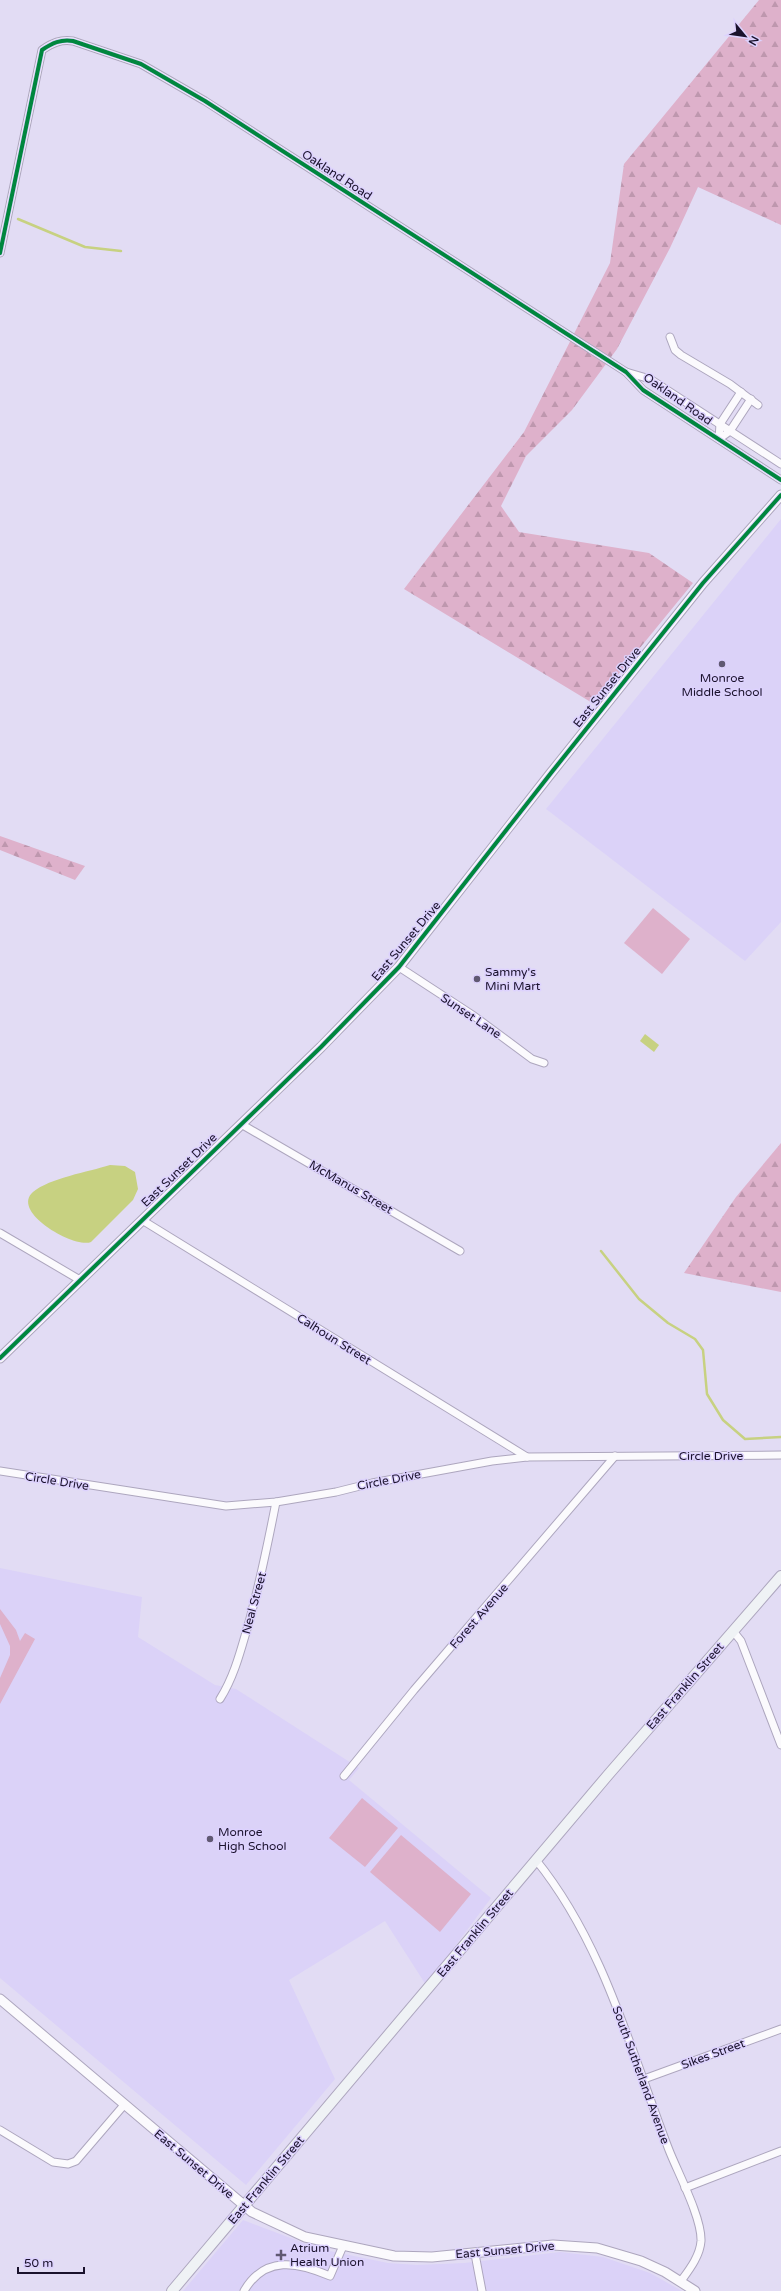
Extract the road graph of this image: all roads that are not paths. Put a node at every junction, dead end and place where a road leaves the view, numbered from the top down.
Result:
1 (0, 253) edge
2 (670, 337) dead end
3 (626, 372) junction
4 (741, 392) junction
5 (751, 399) junction
6 (758, 405) dead end
7 (720, 424) junction
8 (730, 431) junction
9 (719, 439) junction
10 (781, 464) edge
11 (781, 480) edge
12 (781, 495) edge
13 (399, 967) junction
14 (544, 1063) dead end
15 (241, 1124) junction
16 (142, 1220) junction
17 (0, 1233) edge
18 (460, 1251) dead end
19 (80, 1280) junction
20 (0, 1358) edge
21 (615, 1456) junction
22 (781, 1456) edge
23 (527, 1457) junction
24 (0, 1471) edge
25 (276, 1502) junction
26 (781, 1576) edge
27 (733, 1631) junction
28 (220, 1699) dead end
29 (781, 1745) edge
30 (344, 1776) dead end
31 (536, 1860) junction
32 (0, 1999) edge
33 (781, 2029) edge
34 (644, 2079) junction
35 (124, 2105) junction
36 (0, 2130) edge
37 (781, 2151) edge
38 (685, 2188) junction
39 (244, 2206) junction
40 (343, 2246) junction
41 (475, 2254) junction
42 (681, 2281) junction
43 (172, 2291) edge
44 (244, 2291) edge
45 (482, 2291) edge
46 (695, 2291) edge

1 - 3 street, Oakland Road
2 - 4 street
3 - 7 street, Oakland Road
3 - 9 street, Oakland Road
4 - 5 street
4 - 7 street
5 - 6 street
5 - 8 street
7 - 8 street, Oakland Road
7 - 9 street
8 - 9 street
8 - 10 street, Oakland Road
9 - 11 street, Oakland Road
12 - 13 street, East Sunset Drive
13 - 14 street, Sunset Lane
13 - 15 street, East Sunset Drive
15 - 16 street, East Sunset Drive
15 - 18 street, McManus Street
16 - 19 street, East Sunset Drive
16 - 23 street, Calhoun Street
17 - 19 street
19 - 20 street, East Sunset Drive
21 - 22 street, Circle Drive
21 - 23 street, Circle Drive
21 - 30 street, Forest Avenue
23 - 25 street, Circle Drive
24 - 25 street, Circle Drive
25 - 28 street, Neal Street
26 - 27 main road, East Franklin Street
27 - 29 street
27 - 31 main road, East Franklin Street
31 - 34 street, South Sutherland Avenue
31 - 39 main road, East Franklin Street
32 - 35 street, East Sunset Drive
33 - 34 street, Sikes Street
34 - 38 street, South Sutherland Avenue
35 - 36 street
35 - 39 street, East Sunset Drive
37 - 38 street
38 - 42 street, South Sutherland Avenue
39 - 40 street, East Sunset Drive
39 - 43 main road, East Franklin Street
40 - 41 street, East Sunset Drive
40 - 44 street
41 - 42 street, East Sunset Drive
41 - 45 street
42 - 46 street

